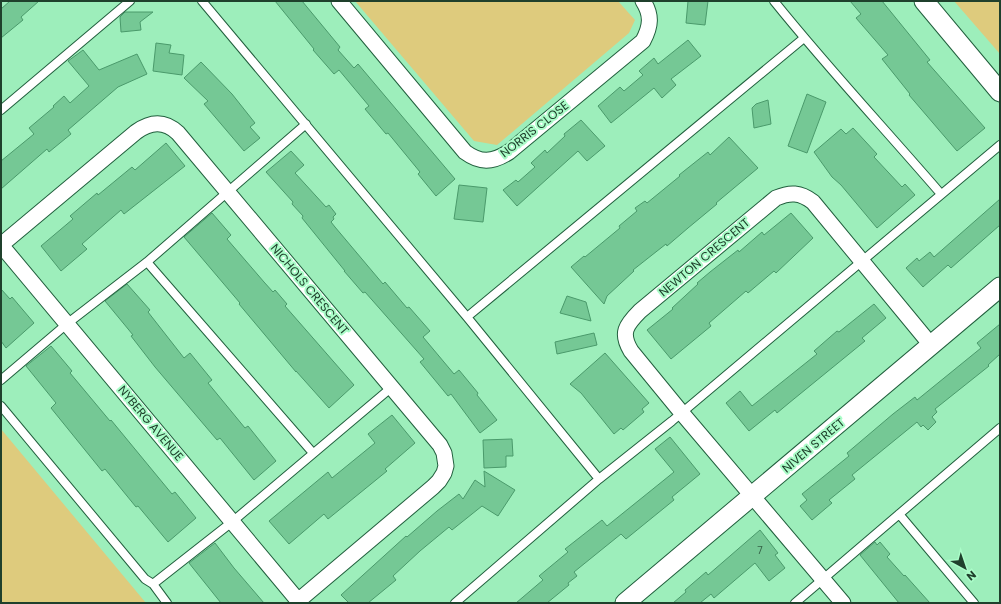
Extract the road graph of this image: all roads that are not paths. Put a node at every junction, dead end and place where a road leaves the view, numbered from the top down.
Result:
1 (130, 1) edge
2 (202, 1) edge
3 (339, 1) edge
4 (643, 1) edge
5 (774, 1) edge
6 (924, 1) edge
7 (804, 38) junction
8 (1000, 92) edge
9 (1, 110) edge
10 (306, 124) junction
11 (1000, 145) edge
12 (228, 192) junction
13 (941, 194) junction
14 (1, 245) edge
15 (862, 260) junction
16 (147, 262) junction
17 (1000, 287) edge
18 (468, 317) junction
19 (68, 323) junction
20 (931, 345) junction
21 (1, 380) edge
22 (392, 387) junction
23 (1, 406) edge
24 (682, 412) junction
25 (1000, 428) edge
26 (313, 454) junction
27 (599, 479) junction
28 (752, 496) junction
29 (899, 514) junction
30 (232, 522) junction
31 (823, 580) junction
32 (153, 584) junction
33 (299, 602) edge
34 (167, 603) edge
35 (455, 603) edge
36 (625, 603) edge
37 (796, 603) edge
38 (842, 603) edge
39 (974, 603) edge

1 - 9 lane
2 - 10 lane
3 - 4 street, NORRIS CLOSE
5 - 7 lane
6 - 8 street
7 - 13 lane
7 - 18 lane
10 - 12 lane
10 - 18 lane
11 - 13 lane
12 - 14 street, NICHOLS CRESCENT
12 - 16 lane
12 - 22 street, NICHOLS CRESCENT
13 - 15 lane
14 - 19 street, NYBERG AVENUE
15 - 20 street, NEWTON CRESCENT
15 - 24 lane
15 - 24 street, NEWTON CRESCENT
16 - 19 lane
16 - 26 lane
17 - 20 street, NIVEN STREET
18 - 27 lane
19 - 21 lane
19 - 30 street, NYBERG AVENUE
20 - 28 street, NIVEN STREET
22 - 26 lane
22 - 33 street, NICHOLS CRESCENT
23 - 32 lane
24 - 27 lane
24 - 28 street, NEWTON CRESCENT
25 - 29 lane
26 - 30 lane
27 - 35 lane
28 - 31 street, NEWTON CRESCENT
28 - 36 street, NIVEN STREET
29 - 31 lane
29 - 39 lane
30 - 32 lane
30 - 33 street, NYBERG AVENUE
31 - 37 lane
31 - 38 street, NEWTON CRESCENT
32 - 34 lane

